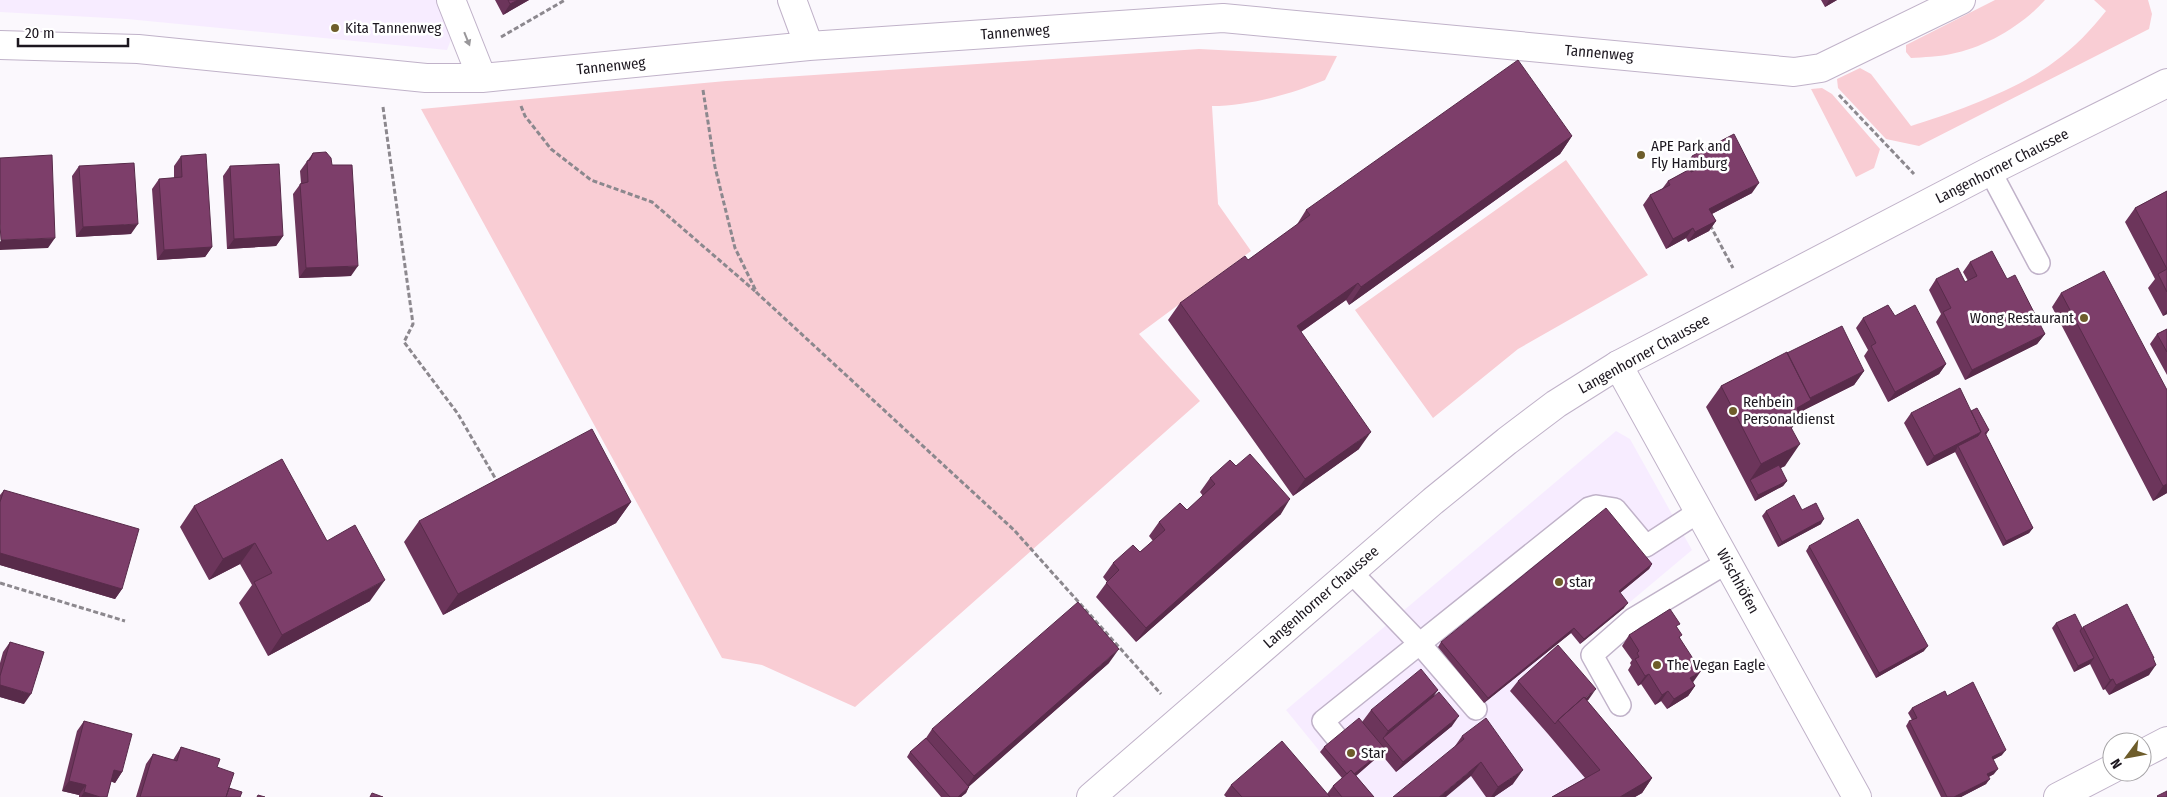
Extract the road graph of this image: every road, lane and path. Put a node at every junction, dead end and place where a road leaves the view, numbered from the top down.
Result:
1 (451, 0) edge
2 (565, 0) edge
3 (792, 0) edge
4 (1961, 0) edge
5 (1218, 9) edge
6 (0, 45) edge
7 (809, 46) junction
8 (472, 53) junction
9 (698, 57) junction
10 (1821, 68) junction
11 (378, 74) junction
12 (495, 77) junction
13 (2167, 82) edge
14 (1990, 171) junction
15 (1938, 199) junction
16 (1706, 217) edge
17 (2039, 263) dead end
18 (757, 293) junction
19 (1749, 297) junction
20 (1618, 365) junction
21 (502, 490) edge
22 (1700, 511) junction
23 (1728, 562) junction
24 (1351, 572) junction
25 (0, 583) edge
26 (125, 621) dead end
27 (1420, 644) junction
28 (1620, 705) dead end
29 (1476, 709) dead end
30 (1182, 717) junction
31 (1337, 738) edge
32 (2167, 741) edge
33 (2152, 749) edge
34 (2102, 774) edge
35 (1091, 797) edge
36 (1857, 797) edge
37 (2058, 797) edge

1 -> 8 street
2 - 8 path
3 - 7 street
4 - 10 street, Tannenweg
5 - 7 street, Tannenweg
5 - 10 street, Tannenweg
6 - 11 street, Tannenweg
7 - 9 street, Tannenweg
8 - 12 street
9 - 12 street, Tannenweg
9 - 18 path
10 - 15 path
11 - 12 street, Tannenweg
11 - 21 path
12 - 18 path
13 - 14 street, Langenhorner Chaussee
14 - 15 street, Langenhorner Chaussee
14 - 17 lane
15 - 19 street, Langenhorner Chaussee
16 - 19 path
18 - 30 path
19 - 20 street, Langenhorner Chaussee
20 - 22 street, Wischhöfen
20 - 24 street, Langenhorner Chaussee
22 - 23 street, Wischhöfen
22 - 27 lane
23 - 28 lane
23 - 36 street, Wischhöfen
24 - 27 lane
24 - 30 street, Langenhorner Chaussee
25 - 26 path
27 - 29 lane
27 - 31 lane
30 - 35 street, Langenhorner Chaussee
32 - 33 street
34 - 37 street

